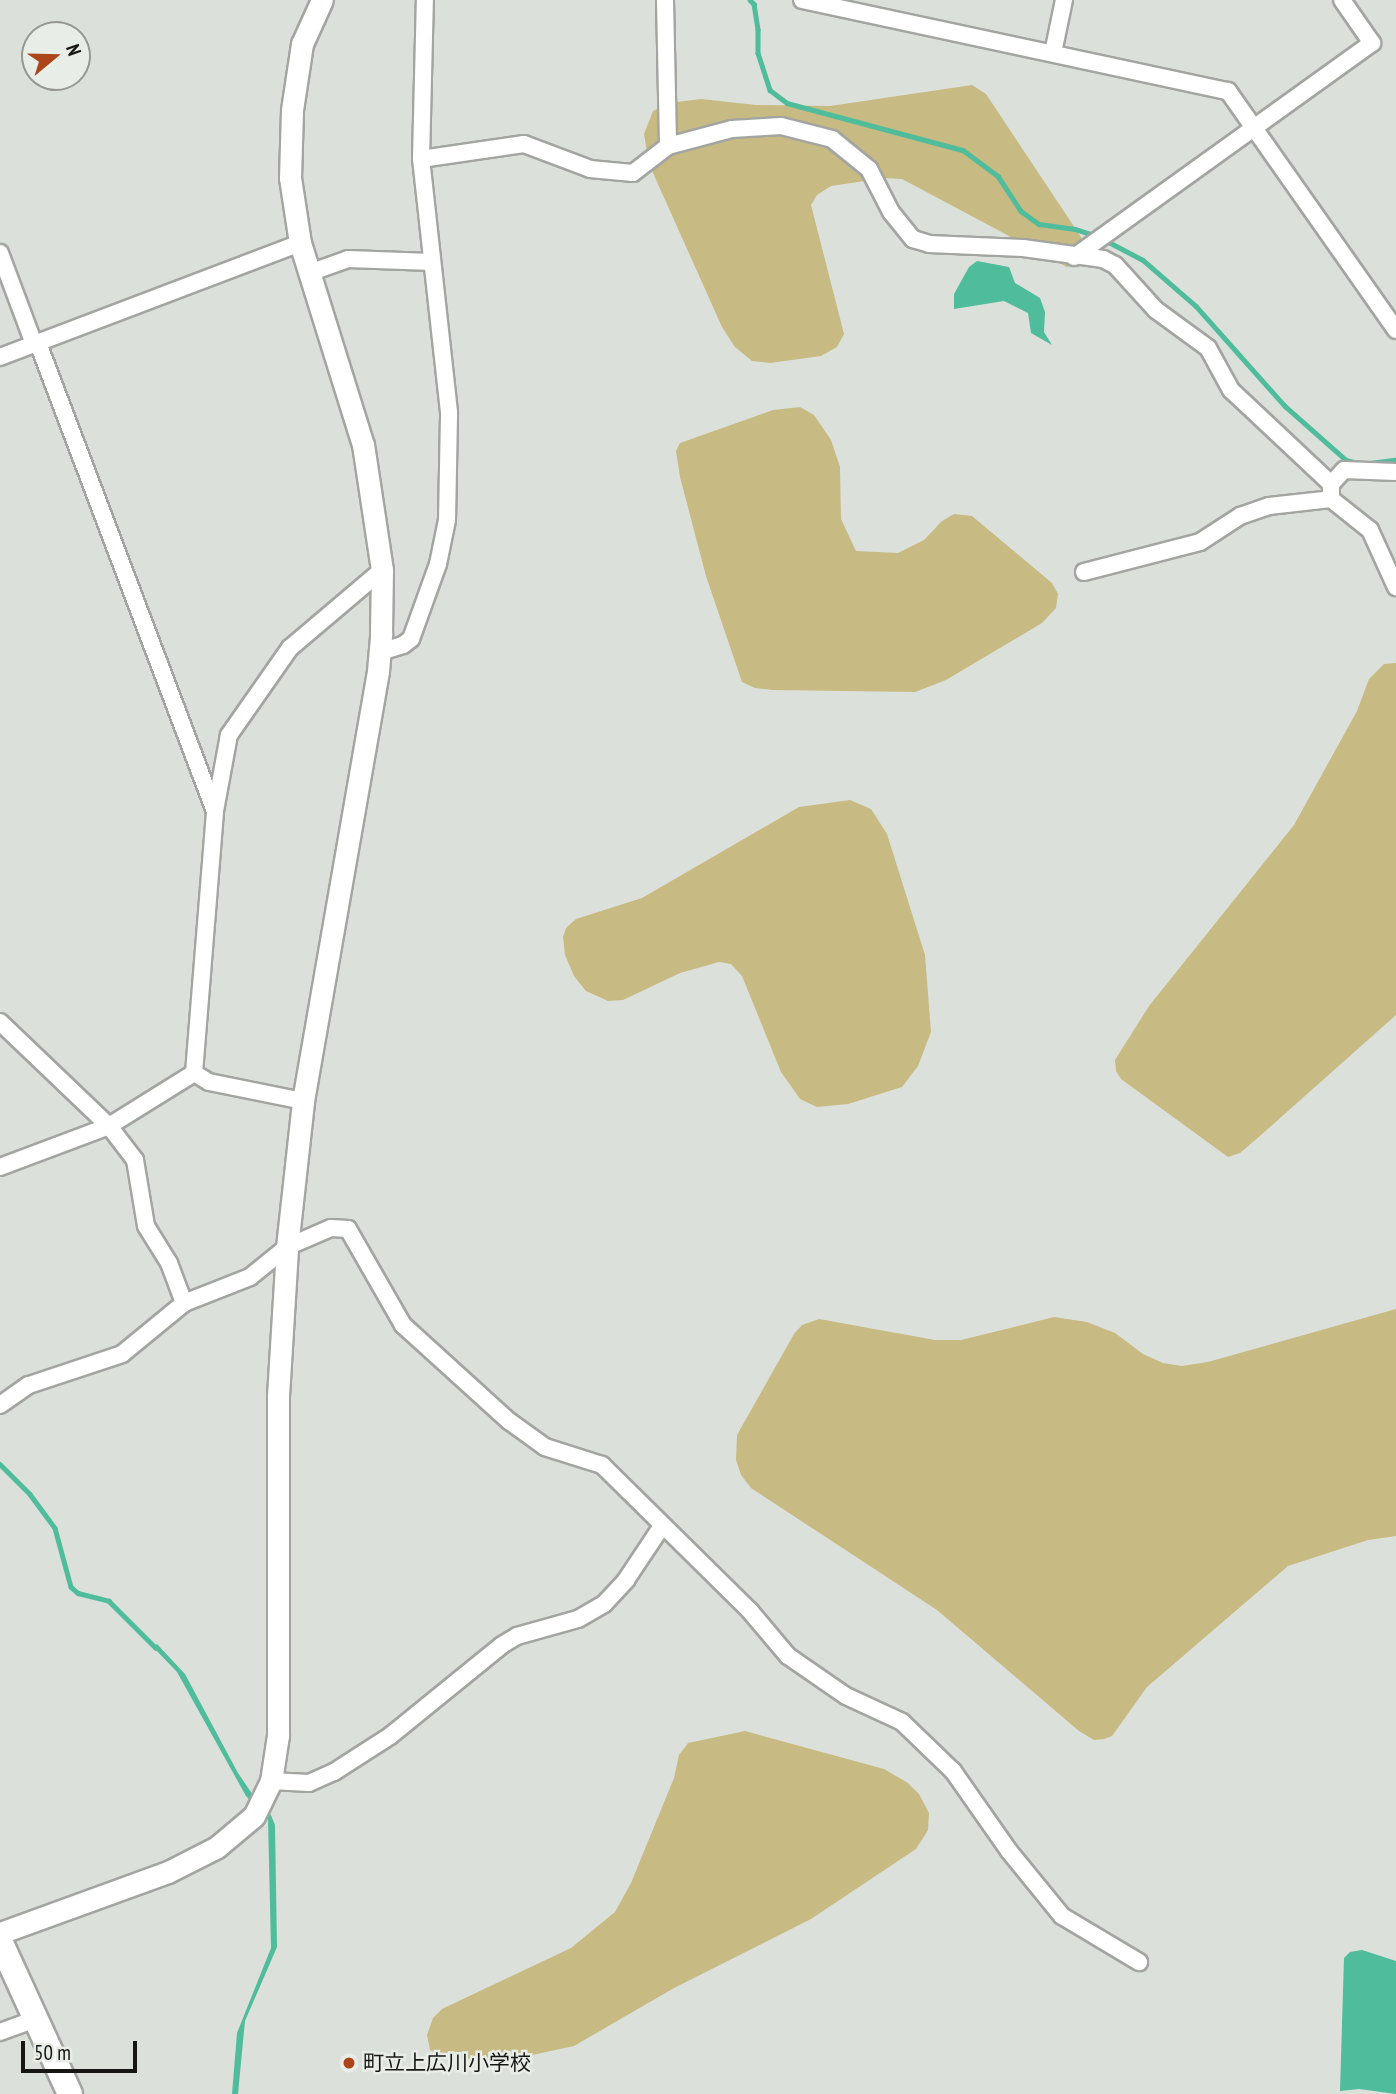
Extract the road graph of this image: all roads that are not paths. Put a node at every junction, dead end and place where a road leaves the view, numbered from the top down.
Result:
1 (322, 0) edge
2 (425, 0) edge
3 (665, 0) edge
4 (802, 0) edge
5 (1065, 0) edge
6 (1342, 0) edge
7 (1053, 54) junction
8 (1254, 127) junction
9 (668, 146) junction
10 (421, 159) junction
11 (300, 243) junction
12 (0, 253) edge
13 (1074, 257) junction
14 (432, 262) junction
15 (309, 272) junction
16 (1396, 330) edge
17 (36, 343) junction
18 (0, 357) edge
19 (1396, 472) edge
20 (1331, 491) junction
21 (382, 570) junction
22 (1084, 572) dead end
23 (1396, 587) edge
24 (380, 652) junction
25 (215, 811) junction
26 (0, 1022) edge
27 (194, 1073) junction
28 (303, 1101) junction
29 (109, 1126) junction
30 (0, 1167) edge
31 (287, 1247) junction
32 (184, 1303) junction
33 (0, 1405) edge
34 (662, 1527) junction
35 (271, 1781) junction
36 (0, 1933) edge
37 (0, 1941) edge
38 (1139, 1962) dead end
39 (36, 2020) junction
40 (0, 2032) edge
41 (70, 2094) edge

1 - 11 street
2 - 10 street
3 - 9 street
4 - 7 street
5 - 7 street
6 - 8 street
7 - 8 street
8 - 13 street
8 - 16 street
9 - 10 street
9 - 13 street
10 - 14 street
11 - 15 street
11 - 17 street
12 - 17 street
13 - 20 street
14 - 15 street
14 - 24 street
15 - 21 street
17 - 18 street
17 - 25 street
19 - 20 street
20 - 22 street
20 - 23 street
21 - 24 street
21 - 25 street
24 - 28 street
25 - 27 street
26 - 29 street
27 - 28 street
27 - 29 street
28 - 31 street
29 - 30 street
29 - 32 street
31 - 32 street
31 - 34 street
31 - 35 street
32 - 33 street
34 - 35 street
34 - 38 street
35 - 36 street
37 - 39 main road
39 - 40 street
39 - 41 main road

